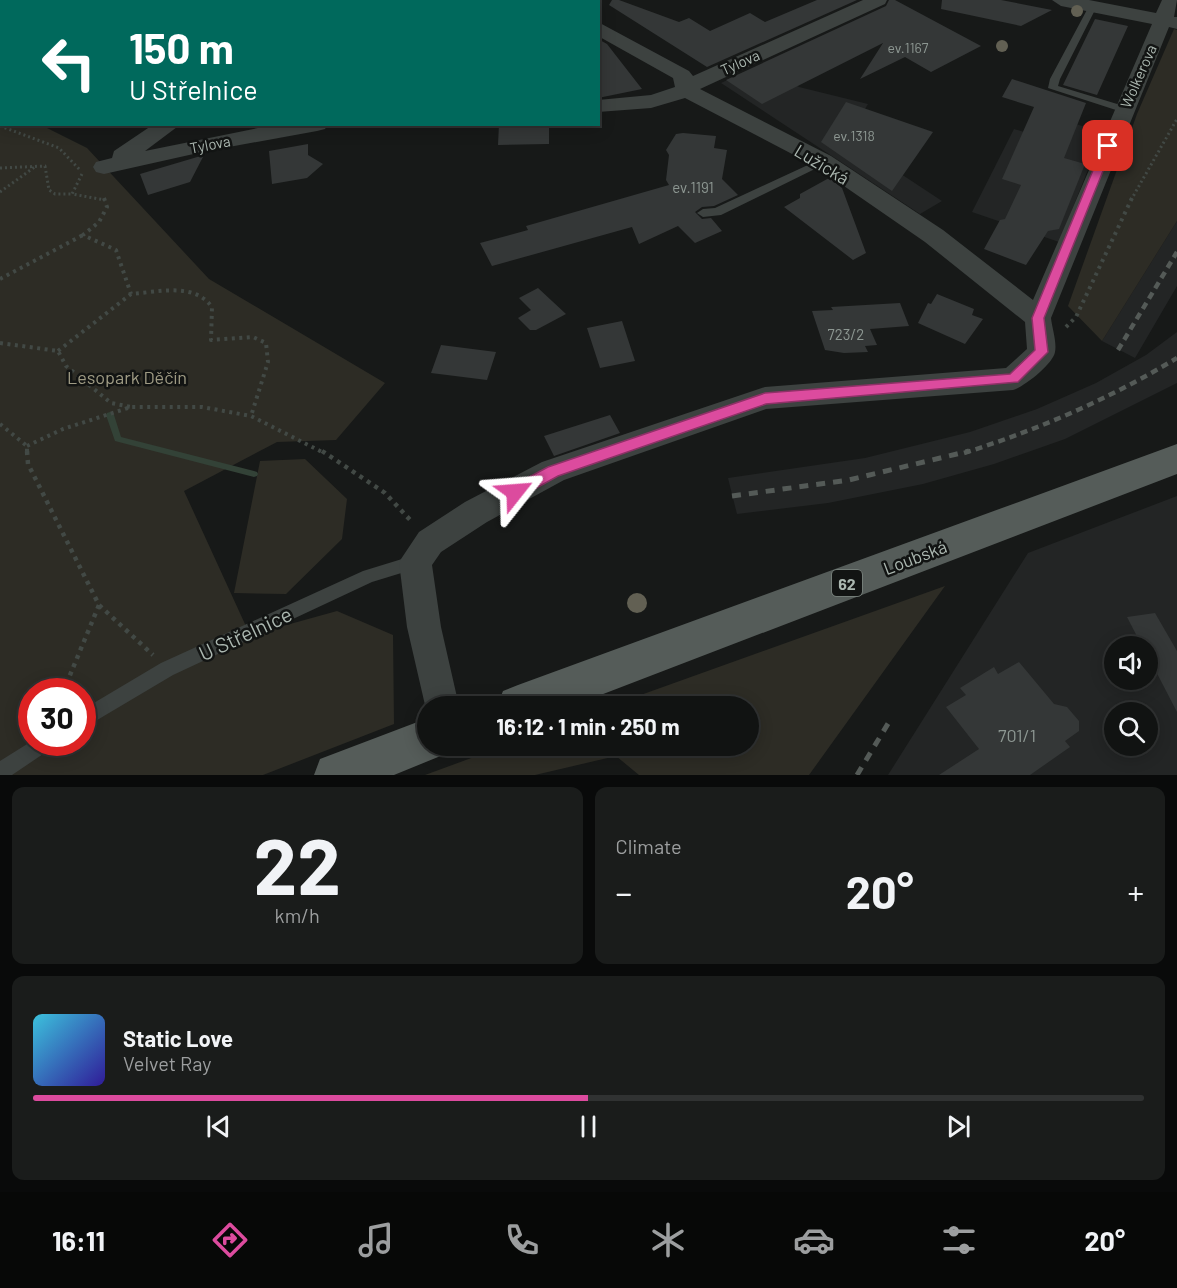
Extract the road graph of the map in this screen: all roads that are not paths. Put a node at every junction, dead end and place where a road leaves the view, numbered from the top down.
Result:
1 (878, 0) edge
2 (1061, 0) edge
3 (1092, 6) junction
4 (1170, 15) edge
5 (600, 29) edge
6 (686, 90) junction
7 (600, 106) edge
8 (1123, 109) junction
9 (167, 126) edge
10 (306, 126) edge
11 (823, 161) junction
12 (703, 213) dead end
13 (1038, 318) junction
14 (1177, 459) edge
15 (422, 552) junction
16 (439, 696) edge
17 (545, 696) edge
18 (96, 712) edge
19 (417, 744) edge
20 (25, 756) edge
21 (0, 772) edge
22 (336, 775) edge

1 - 6 street, Tylova
2 - 3 street
3 - 4 street
3 - 8 lane
4 - 8 street, Wolkerova
5 - 6 street, Lužická
6 - 7 street, Tylova
6 - 11 street, Lužická
8 - 13 street, Wolkerova
9 - 10 street, Tylova
11 - 12 lane
11 - 13 street, Lužická
13 - 15 street, U Střelnice
14 - 17 main road, Loubská / 62
15 - 16 street
15 - 18 lane, U Střelnice
19 - 22 main road
20 - 21 lane

